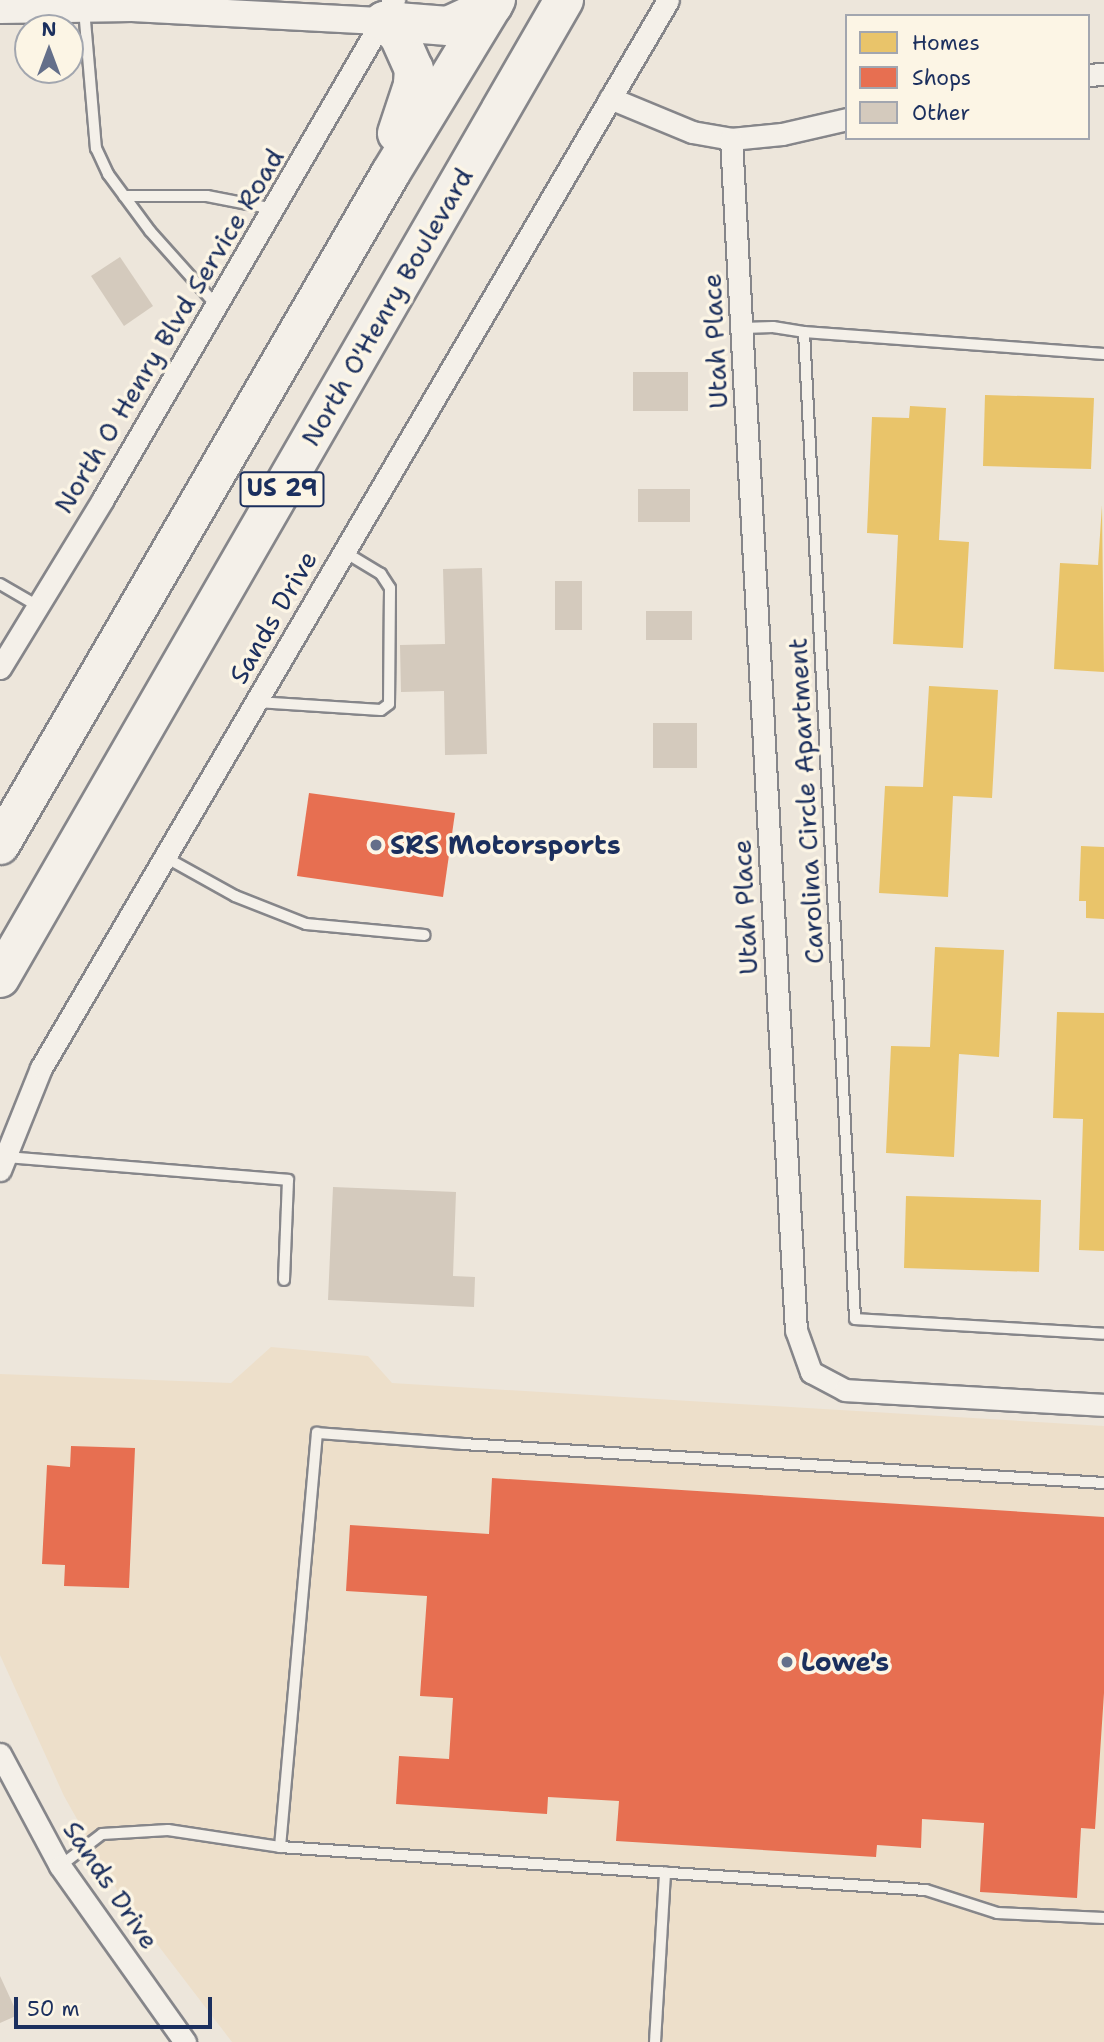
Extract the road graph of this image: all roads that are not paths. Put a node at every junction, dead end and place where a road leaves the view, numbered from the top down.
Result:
1 (564, 0) edge
2 (668, 0) edge
3 (495, 2) edge
4 (84, 9) junction
5 (0, 10) edge
6 (389, 11) edge
7 (610, 98) junction
8 (845, 119) edge
9 (731, 139) junction
10 (390, 174) junction
11 (124, 196) junction
12 (274, 209) junction
13 (216, 306) junction
14 (743, 328) junction
15 (804, 332) junction
16 (1104, 354) edge
17 (343, 551) junction
18 (0, 583) edge
19 (38, 606) junction
20 (0, 668) edge
21 (257, 702) junction
22 (0, 845) edge
23 (165, 857) junction
24 (424, 935) dead end
25 (0, 978) edge
26 (3, 1164) edge
27 (284, 1280) dead end
28 (1104, 1334) edge
29 (1104, 1405) edge
30 (1104, 1483) edge
31 (0, 1754) edge
32 (280, 1847) junction
33 (60, 1866) junction
34 (666, 1872) junction
35 (1104, 1918) edge
36 (185, 2042) edge
37 (655, 2042) edge

1 - 25 highway, North O'Henry Boulevard / US 29
2 - 7 street, Sands Drive
3 - 6 highway
3 - 10 highway, US 29
4 - 5 street
4 - 6 street
4 - 11 lane
6 - 10 highway
6 - 12 street, North O Henry Blvd Service Road
7 - 9 street
7 - 17 street, Sands Drive
8 - 9 street
9 - 14 street, Utah Place
10 - 22 highway, US 29
11 - 12 lane
11 - 13 lane
12 - 13 street, North O Henry Blvd Service Road
13 - 19 street, North O Henry Blvd Service Road
14 - 15 lane
14 - 29 street, Utah Place
15 - 16 lane
15 - 28 lane, Carolina Circle Apartment
17 - 21 street, Sands Drive
17 - 21 lane
18 - 19 lane
19 - 20 street, North O Henry Blvd Service Road
21 - 23 street, Sands Drive
23 - 24 lane
23 - 26 street, Sands Drive
26 - 27 lane
30 - 32 lane
31 - 33 street, Sands Drive
32 - 33 lane
32 - 34 lane
33 - 36 street, Sands Drive
34 - 35 lane
34 - 37 lane

